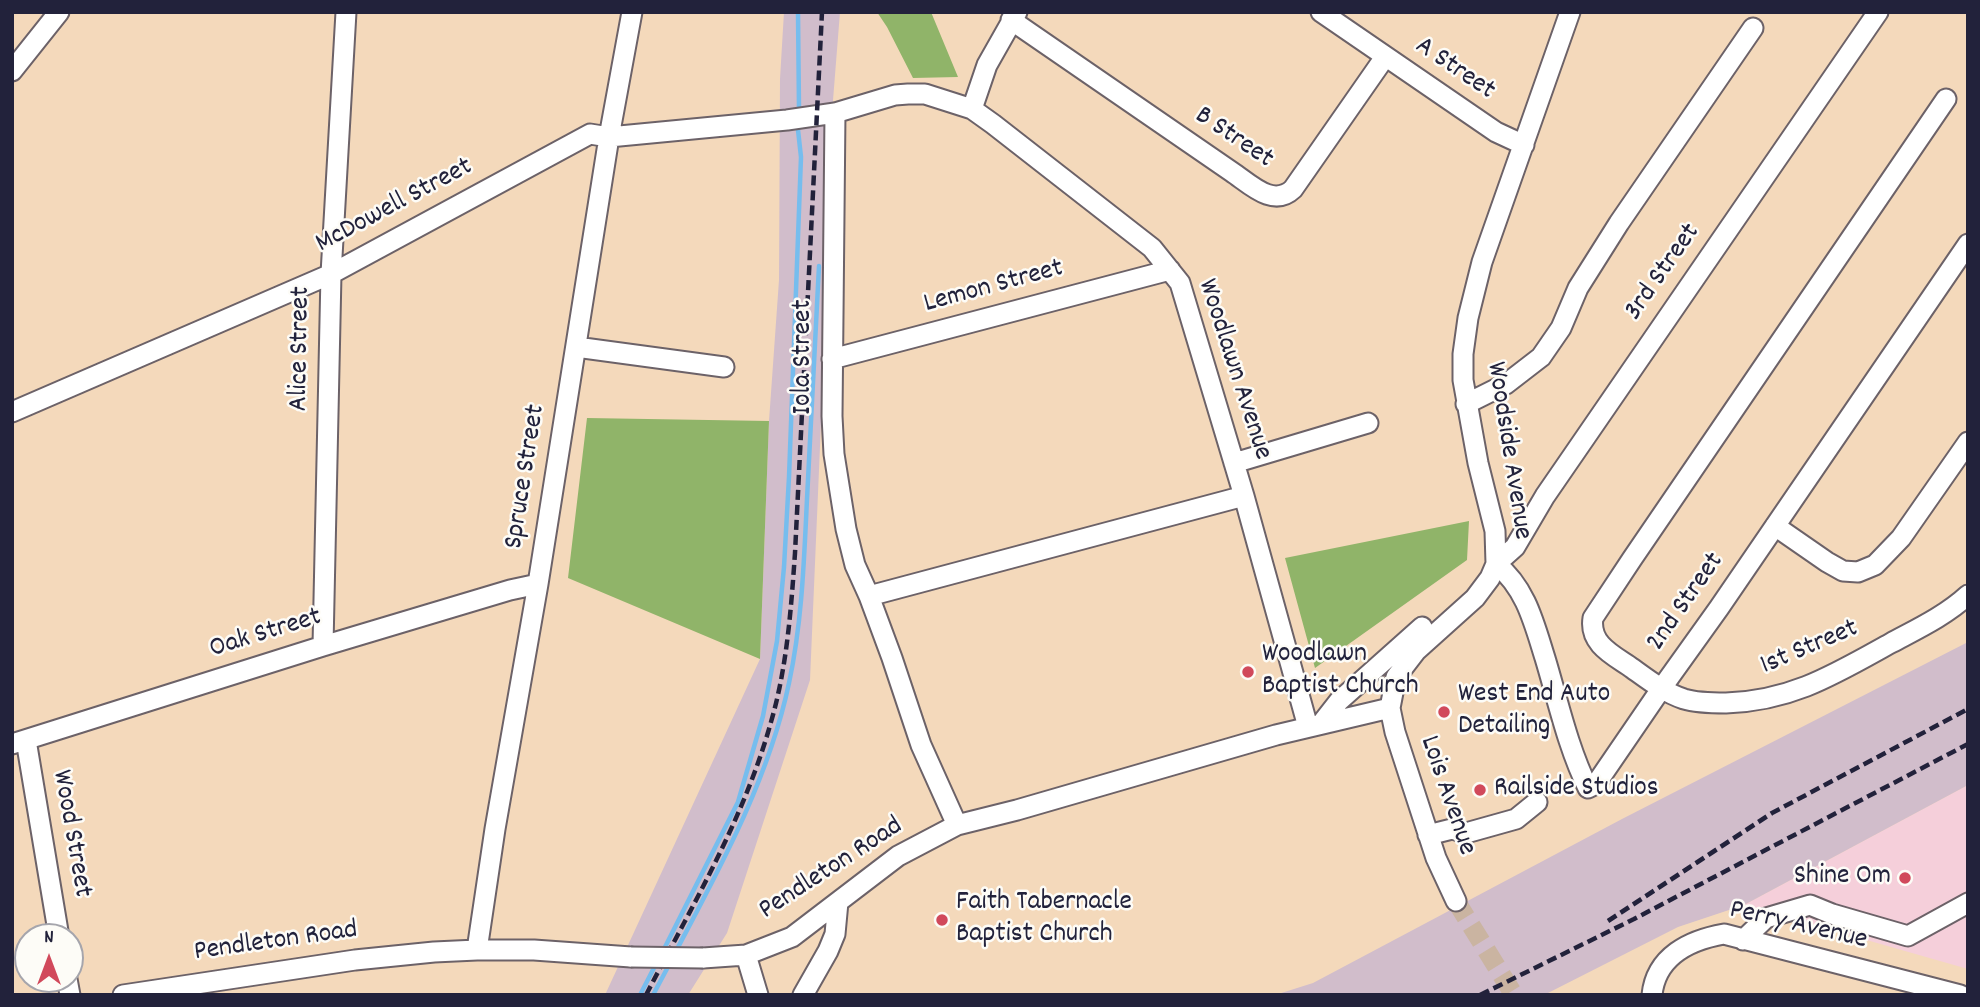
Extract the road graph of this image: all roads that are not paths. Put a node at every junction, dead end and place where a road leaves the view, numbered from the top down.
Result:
1 (59, 12) edge
2 (346, 12) edge
3 (632, 12) edge
4 (1321, 12) edge
5 (1570, 12) edge
6 (1878, 12) edge
7 (1014, 16) edge
8 (1753, 27) dead end
9 (1385, 57) junction
10 (12, 71) edge
11 (1946, 99) dead end
12 (972, 109) junction
13 (826, 115) junction
14 (609, 137) junction
15 (1524, 145) junction
16 (1968, 244) edge
17 (1170, 270) junction
18 (331, 274) junction
19 (576, 347) junction
20 (832, 359) junction
21 (724, 367) dead end
22 (1466, 404) junction
23 (12, 412) edge
24 (1368, 423) dead end
25 (1968, 442) edge
26 (1234, 463) junction
27 (1244, 496) junction
28 (1775, 526) junction
29 (1496, 564) junction
30 (538, 584) junction
31 (1968, 595) edge
32 (869, 596) junction
33 (1475, 598) junction
34 (323, 646) junction
35 (1661, 689) junction
36 (1390, 708) junction
37 (1314, 725) junction
38 (19, 742) edge
39 (1537, 802) dead end
40 (957, 825) junction
41 (1428, 835) junction
42 (1455, 901) tunnel mouth
43 (838, 902) junction
44 (1968, 902) edge
45 (56, 923) edge
46 (1743, 940) junction
47 (477, 950) junction
48 (746, 955) junction
49 (123, 995) edge
50 (758, 995) edge
51 (803, 995) edge
52 (1652, 995) edge
53 (1960, 995) edge

1 - 10 street
2 - 18 street, Alice Street
3 - 14 street, Spruce Street
4 - 9 street, A Street
5 - 15 street, Woodside Avenue
6 - 29 street, 3rd Street
7 - 9 street, B Street
7 - 12 street
8 - 22 street
9 - 15 street, A Street
11 - 35 street, 1st Street
12 - 13 street, Woodlawn Avenue
12 - 17 street, Woodlawn Avenue
13 - 14 street, McDowell Street
13 - 20 street, Iola Street
14 - 18 street, McDowell Street
14 - 19 street, Spruce Street
15 - 22 street, Woodside Avenue
16 - 28 street, 2nd Street
17 - 20 street, Lemon Street
17 - 26 street, Woodlawn Avenue
18 - 23 street, McDowell Street
18 - 34 street, Alice Street
19 - 21 street
19 - 30 street, Spruce Street
20 - 32 street, Iola Street
22 - 29 street, Woodside Avenue
24 - 26 street
25 - 28 street
26 - 27 street, Woodlawn Avenue
27 - 32 street
27 - 37 street, Woodlawn Avenue
28 - 35 street, 2nd Street
29 - 33 street, Woodside Avenue
29 - 35 street, 2nd Street
30 - 34 street, Oak Street
30 - 47 street, Spruce Street
31 - 35 street, 1st Street
32 - 40 street, Iola Street
33 - 36 street, Woodside Avenue
33 - 37 street
34 - 38 street, Oak Street
36 - 37 street, Pendleton Road
36 - 41 street, Lois Avenue
37 - 40 street, Pendleton Road
38 - 45 street, Wood Street
39 - 41 street
40 - 43 street, Pendleton Road
41 - 42 street, Lois Avenue
43 - 48 street, Pendleton Road
43 - 51 street
44 - 46 street
46 - 52 street, Perry Avenue
46 - 53 street, Perry Avenue
47 - 48 street, Pendleton Road, bridge
47 - 49 street, Pendleton Road
48 - 50 street

